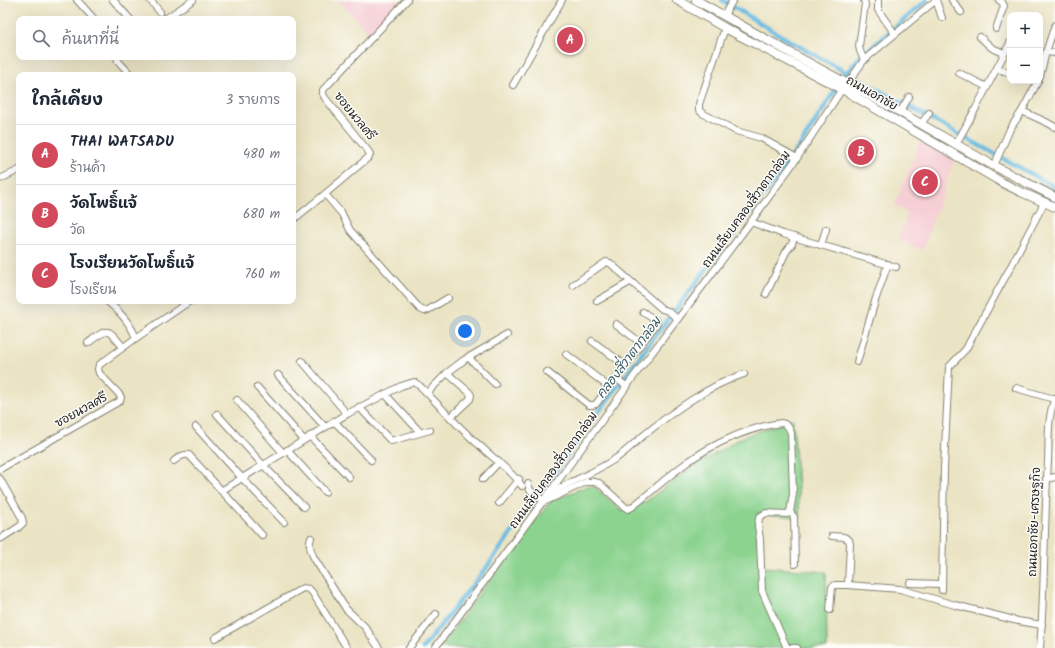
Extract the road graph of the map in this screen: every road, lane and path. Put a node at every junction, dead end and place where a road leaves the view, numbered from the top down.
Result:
1 (113, 0) edge
2 (150, 0) edge
3 (192, 0) edge
4 (407, 0) edge
5 (562, 0) edge
6 (677, 0) edge
7 (696, 0) edge
8 (733, 0) edge
9 (864, 0) edge
10 (878, 0) edge
11 (936, 0) edge
12 (952, 0) edge
13 (999, 0) edge
14 (80, 1) edge
15 (726, 11) junction
16 (160, 12) dead end
17 (960, 12) dead end
18 (92, 16) edge
19 (127, 16) edge
20 (170, 16) edge
21 (942, 18) dead end
22 (1055, 25) edge
23 (725, 28) junction
24 (996, 29) dead end
25 (895, 33) junction
26 (980, 37) dead end
27 (1007, 48) edge
28 (1046, 52) junction
29 (1004, 53) junction
30 (1055, 53) edge
31 (863, 59) junction
32 (118, 60) edge
33 (1043, 64) edge
34 (997, 68) junction
35 (128, 72) edge
36 (1007, 72) edge
37 (959, 74) dead end
38 (830, 78) junction
39 (846, 83) junction
40 (1036, 84) edge
41 (513, 85) dead end
42 (987, 87) junction
43 (1022, 111) junction
44 (1055, 128) edge
45 (959, 139) junction
46 (795, 157) junction
47 (995, 164) junction
48 (16, 171) edge
49 (0, 179) edge
50 (325, 194) junction
51 (1055, 197) edge
52 (1044, 203) junction
53 (1055, 207) edge
54 (296, 218) edge
55 (751, 222) junction
56 (826, 229) dead end
57 (794, 237) junction
58 (821, 245) junction
59 (888, 264) junction
60 (896, 267) dead end
61 (630, 282) junction
62 (573, 286) dead end
63 (766, 294) dead end
64 (448, 298) dead end
65 (597, 301) dead end
66 (111, 304) edge
67 (185, 304) edge
68 (644, 312) dead end
69 (676, 318) junction
70 (616, 324) dead end
71 (507, 334) dead end
72 (136, 338) junction
73 (592, 341) dead end
74 (88, 343) dead end
75 (641, 344) junction
76 (123, 347) junction
77 (566, 354) dead end
78 (468, 357) junction
79 (302, 361) dead end
80 (857, 362) dead end
81 (625, 365) junction
82 (547, 372) dead end
83 (447, 373) junction
84 (744, 374) dead end
85 (278, 375) dead end
86 (623, 381) junction
87 (495, 384) dead end
88 (257, 387) dead end
89 (609, 387) junction
90 (1016, 388) dead end
91 (428, 393) junction
92 (385, 394) junction
93 (1055, 398) edge
94 (238, 400) dead end
95 (359, 407) junction
96 (217, 414) dead end
97 (347, 414) junction
98 (451, 418) junction
99 (334, 421) junction
100 (196, 427) dead end
101 (325, 427) junction
102 (430, 430) dead end
103 (420, 432) junction
104 (310, 436) junction
105 (304, 440) junction
106 (1052, 443) edge
107 (285, 452) junction
108 (371, 460) dead end
109 (174, 461) dead end
110 (499, 462) junction
111 (263, 465) junction
112 (0, 469) edge
113 (349, 477) dead end
114 (1055, 477) edge
115 (242, 478) junction
116 (1046, 479) junction
117 (0, 480) edge
118 (483, 480) dead end
119 (523, 483) junction
120 (221, 491) junction
121 (325, 492) dead end
122 (548, 495) junction
123 (543, 502) junction
124 (499, 503) dead end
125 (304, 507) dead end
126 (790, 512) junction
127 (284, 522) dead end
128 (262, 535) dead end
129 (832, 536) dead end
130 (311, 538) dead end
131 (0, 539) edge
132 (795, 564) dead end
133 (910, 583) dead end
134 (848, 585) junction
135 (830, 610) dead end
136 (436, 614) dead end
137 (1042, 625) junction
138 (215, 638) dead end
139 (347, 648) edge
140 (378, 648) edge
141 (409, 648) edge
142 (435, 648) edge
143 (786, 648) edge
144 (797, 648) edge
145 (1040, 648) edge

1 - 19 street
2 - 16 street
3 - 20 street
4 - 50 street, ซอยนวลศรี
5 - 41 street
6 - 23 main road, ถนนเอกชัย
7 - 15 main road, ถนนเอกชัย
8 - 15 street
9 - 31 street
10 - 25 street
11 - 21 street
11 - 25 street, ถนนเลียบคลองสี่วาตากล่อม
12 - 17 street
13 - 24 street
14 - 18 street
15 - 38 main road, ถนนเอกชัย
22 - 28 street
23 - 38 main road, ถนนเอกชัย
23 - 46 street
25 - 31 street, ถนนเลียบคลองสี่วาตากล่อม
26 - 29 street
27 - 29 street
28 - 30 street
28 - 33 street
29 - 34 street
31 - 39 street, ถนนเลียบคลองสี่วาตากล่อม
32 - 35 street
34 - 36 street
34 - 42 street
37 - 42 street
38 - 39 main road, ถนนเอกชัย
39 - 45 main road, ถนนเอกชัย
39 - 46 street, ถนนเลียบคลองสี่วาตากล่อม
39 - 52 main road, ถนนเอกชัย
40 - 43 street
42 - 45 street
43 - 44 street
43 - 47 street
45 - 47 main road, ถนนเอกชัย
46 - 55 street, ถนนเลียบคลองสี่วาตากล่อม
47 - 51 main road, ถนนเอกชัย
48 - 49 street
50 - 54 street, ซอยนวลศรี
50 - 64 street
52 - 53 main road, ถนนเอกชัย
52 - 133 street
55 - 57 street
55 - 69 street, ถนนเลียบคลองสี่วาตากล่อม
56 - 58 street
57 - 58 street
57 - 63 street
58 - 59 street
59 - 60 street
59 - 80 street
61 - 62 street
61 - 65 street
61 - 69 street
66 - 72 street
67 - 72 street, ซอยนวลศรี
68 - 75 street
69 - 86 street, ถนนเลียบคลองสี่วาตากล่อม
70 - 75 street
71 - 78 street
72 - 76 street, ซอยนวลศรี
73 - 81 street
74 - 76 street
75 - 81 street
76 - 112 street, ซอยนวลศรี
77 - 89 street
78 - 83 street
78 - 87 street
79 - 97 street
81 - 86 street
82 - 89 street
83 - 91 street
83 - 98 street
84 - 122 street
85 - 101 street
86 - 89 street
86 - 122 street, ถนนเลียบคลองสี่วาตากล่อม
88 - 105 street
90 - 93 street
91 - 92 street
91 - 98 street
92 - 95 street
92 - 103 street
93 - 106 street, ถนนเอกชัย-เศรษฐกิจ
94 - 107 street
95 - 97 street
95 - 103 street
96 - 111 street
97 - 99 street
98 - 110 street
99 - 101 street
99 - 108 street
100 - 115 street
101 - 104 street
102 - 103 street
104 - 105 street
104 - 113 street
105 - 107 street
106 - 116 street, ถนนเอกชัย-เศรษฐกิจ
107 - 111 street
107 - 121 street
109 - 120 street
110 - 118 street
110 - 119 street
111 - 115 street
111 - 125 street
114 - 116 street
115 - 120 street
115 - 127 street
116 - 137 street, ถนนเอกชัย-เศรษฐกิจ
117 - 131 street
119 - 123 street
119 - 124 street
120 - 128 street
122 - 123 street, ถนนเลียบคลองสี่วาตากล่อม
123 - 126 street
123 - 142 street, ถนนเลียบคลองสี่วาตากล่อม
126 - 132 street
126 - 143 street
129 - 134 street
130 - 140 street
134 - 135 street
134 - 137 street
136 - 141 street
137 - 145 street, ถนนเอกชัย-เศรษฐกิจ
138 - 139 street
143 - 144 street

